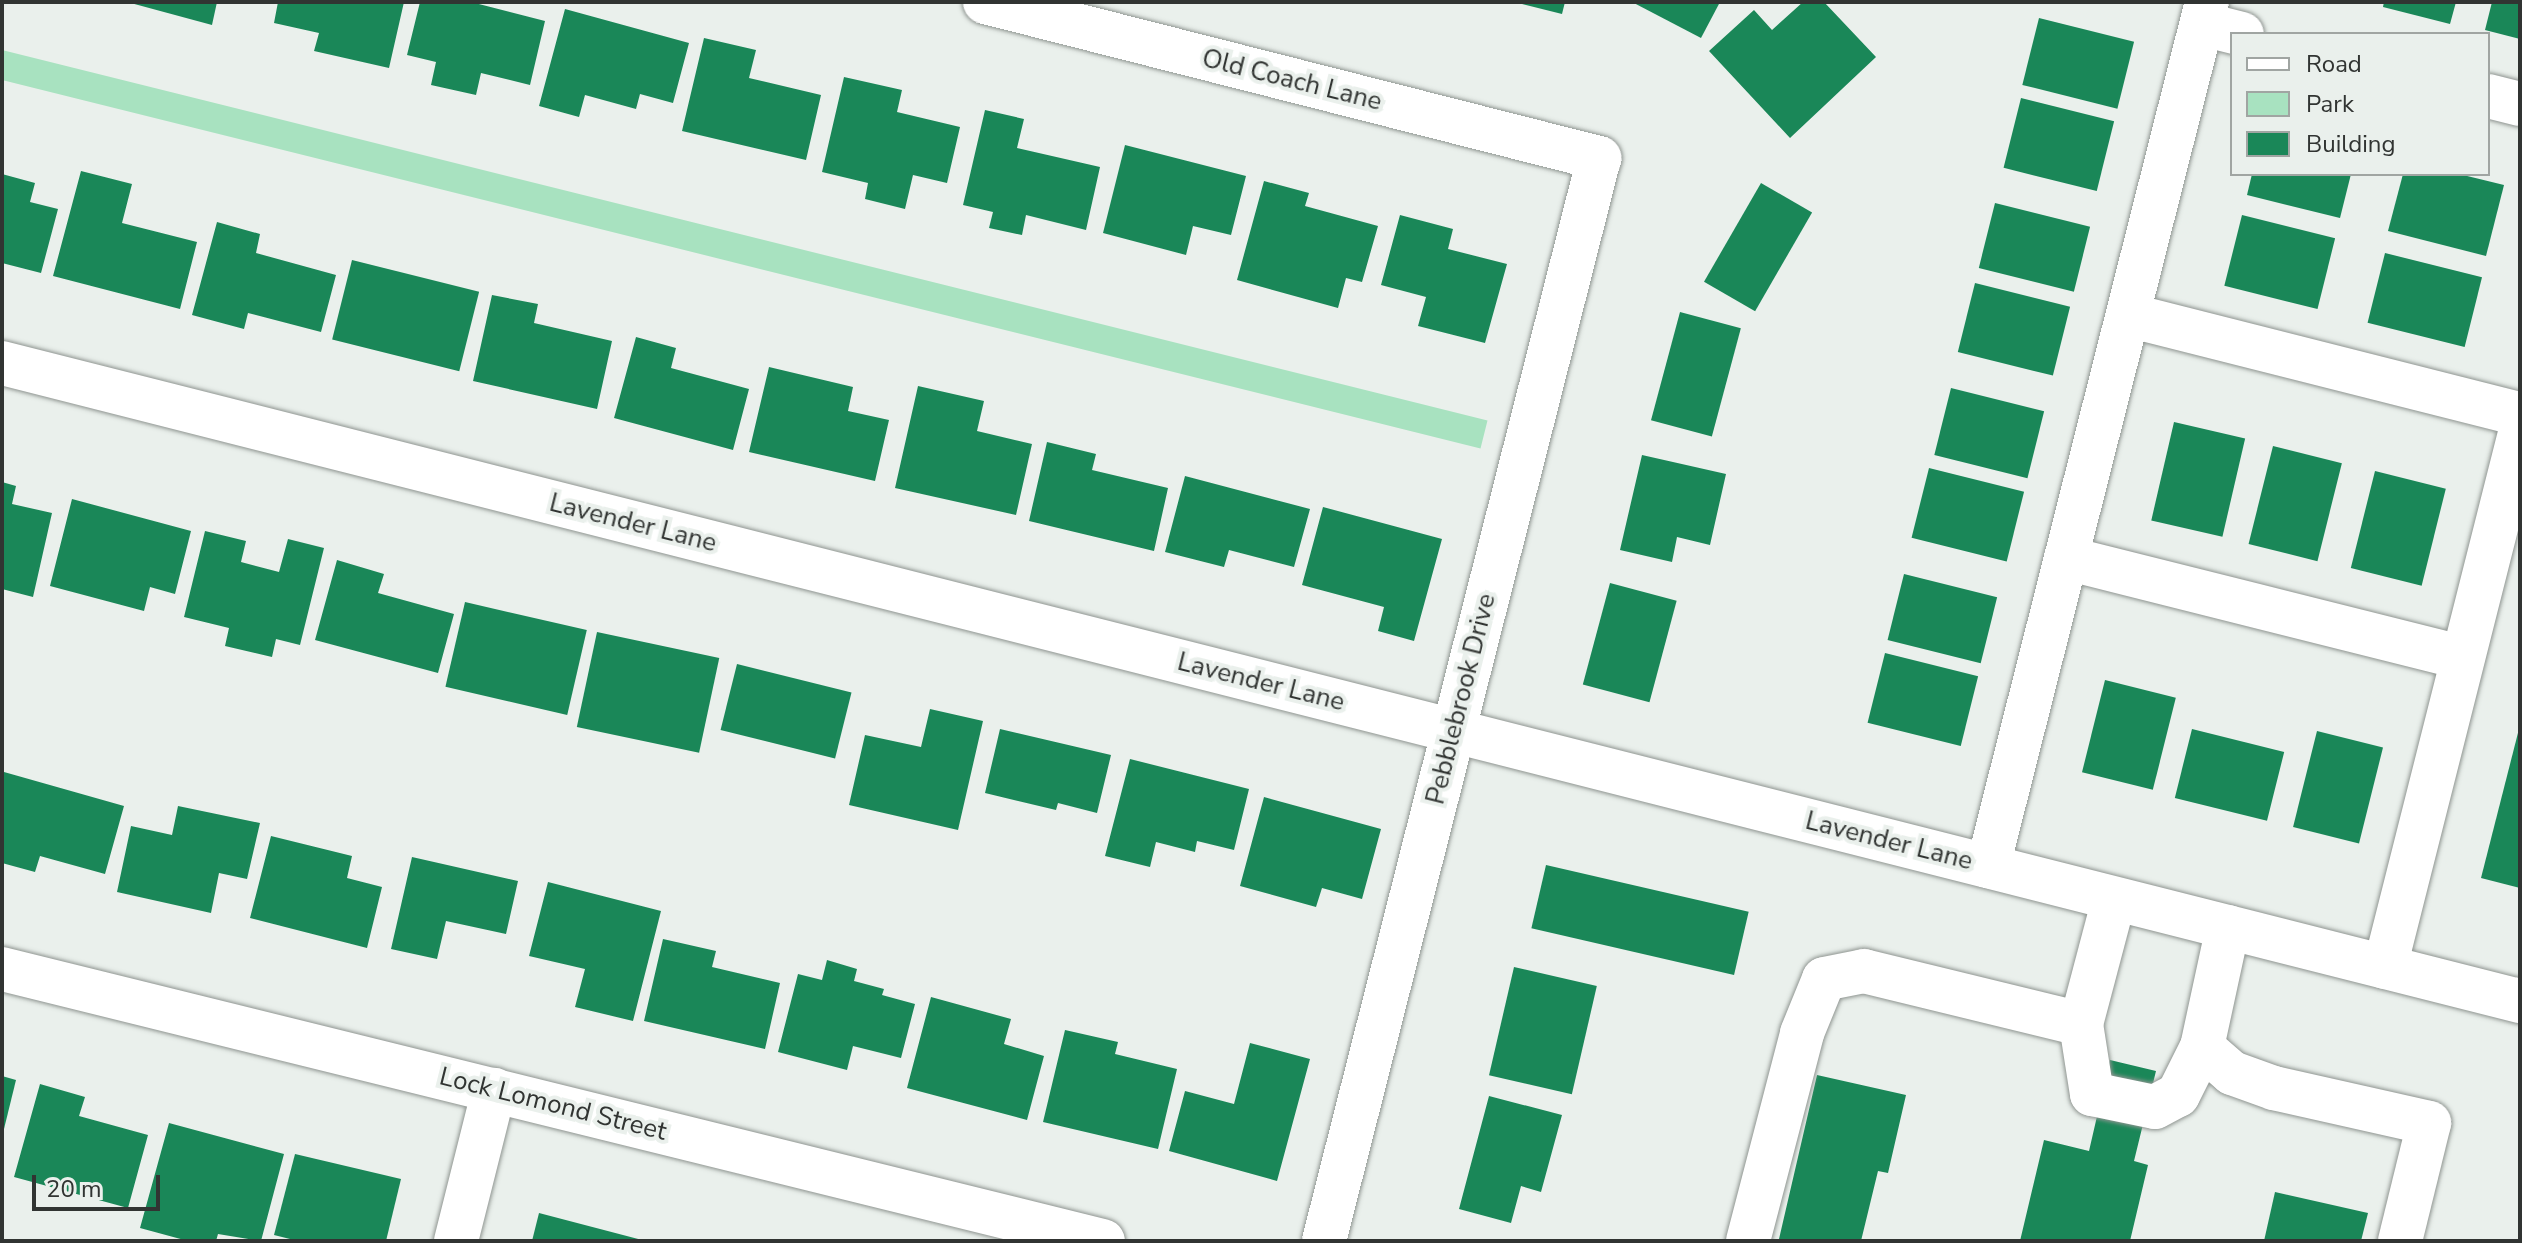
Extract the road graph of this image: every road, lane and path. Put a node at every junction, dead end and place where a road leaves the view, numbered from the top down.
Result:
1 (985, 2) edge
2 (2217, 20) edge
3 (2490, 96) edge
4 (2520, 104) edge
5 (1599, 158) joint
6 (2128, 315) junction
7 (2, 363) edge
8 (2520, 414) edge
9 (2520, 433) edge
10 (2066, 558) junction
11 (2463, 658) junction
12 (1453, 731) junction
13 (1988, 866) junction
14 (2114, 899) junction
15 (2228, 927) junction
16 (2385, 967) junction
17 (2, 969) edge
18 (2520, 1001) edge
19 (2081, 1024) junction
20 (2202, 1047) junction
21 (494, 1090) junction
22 (456, 1241) edge
23 (1103, 1241) edge
24 (1324, 1241) edge
25 (1748, 1241) edge
26 (2400, 1241) edge

1 - 5 street, Old Coach Lane
2 - 6 street
3 - 4 street
5 - 12 street, Pebblebrook Drive
6 - 8 street
6 - 10 street
7 - 12 street, Lavender Lane
9 - 11 street
10 - 11 street
10 - 13 street
11 - 16 street
12 - 13 street, Lavender Lane
12 - 24 street, Pebblebrook Drive
13 - 14 street, Lavender Lane
14 - 15 street, Lavender Lane
14 - 19 street
15 - 16 street, Lavender Lane
15 - 20 street
16 - 18 street, Lavender Lane
17 - 21 street, Lock Lomond Street
19 - 20 street
19 - 25 street
20 - 26 street
21 - 22 street
21 - 23 street, Lock Lomond Street

